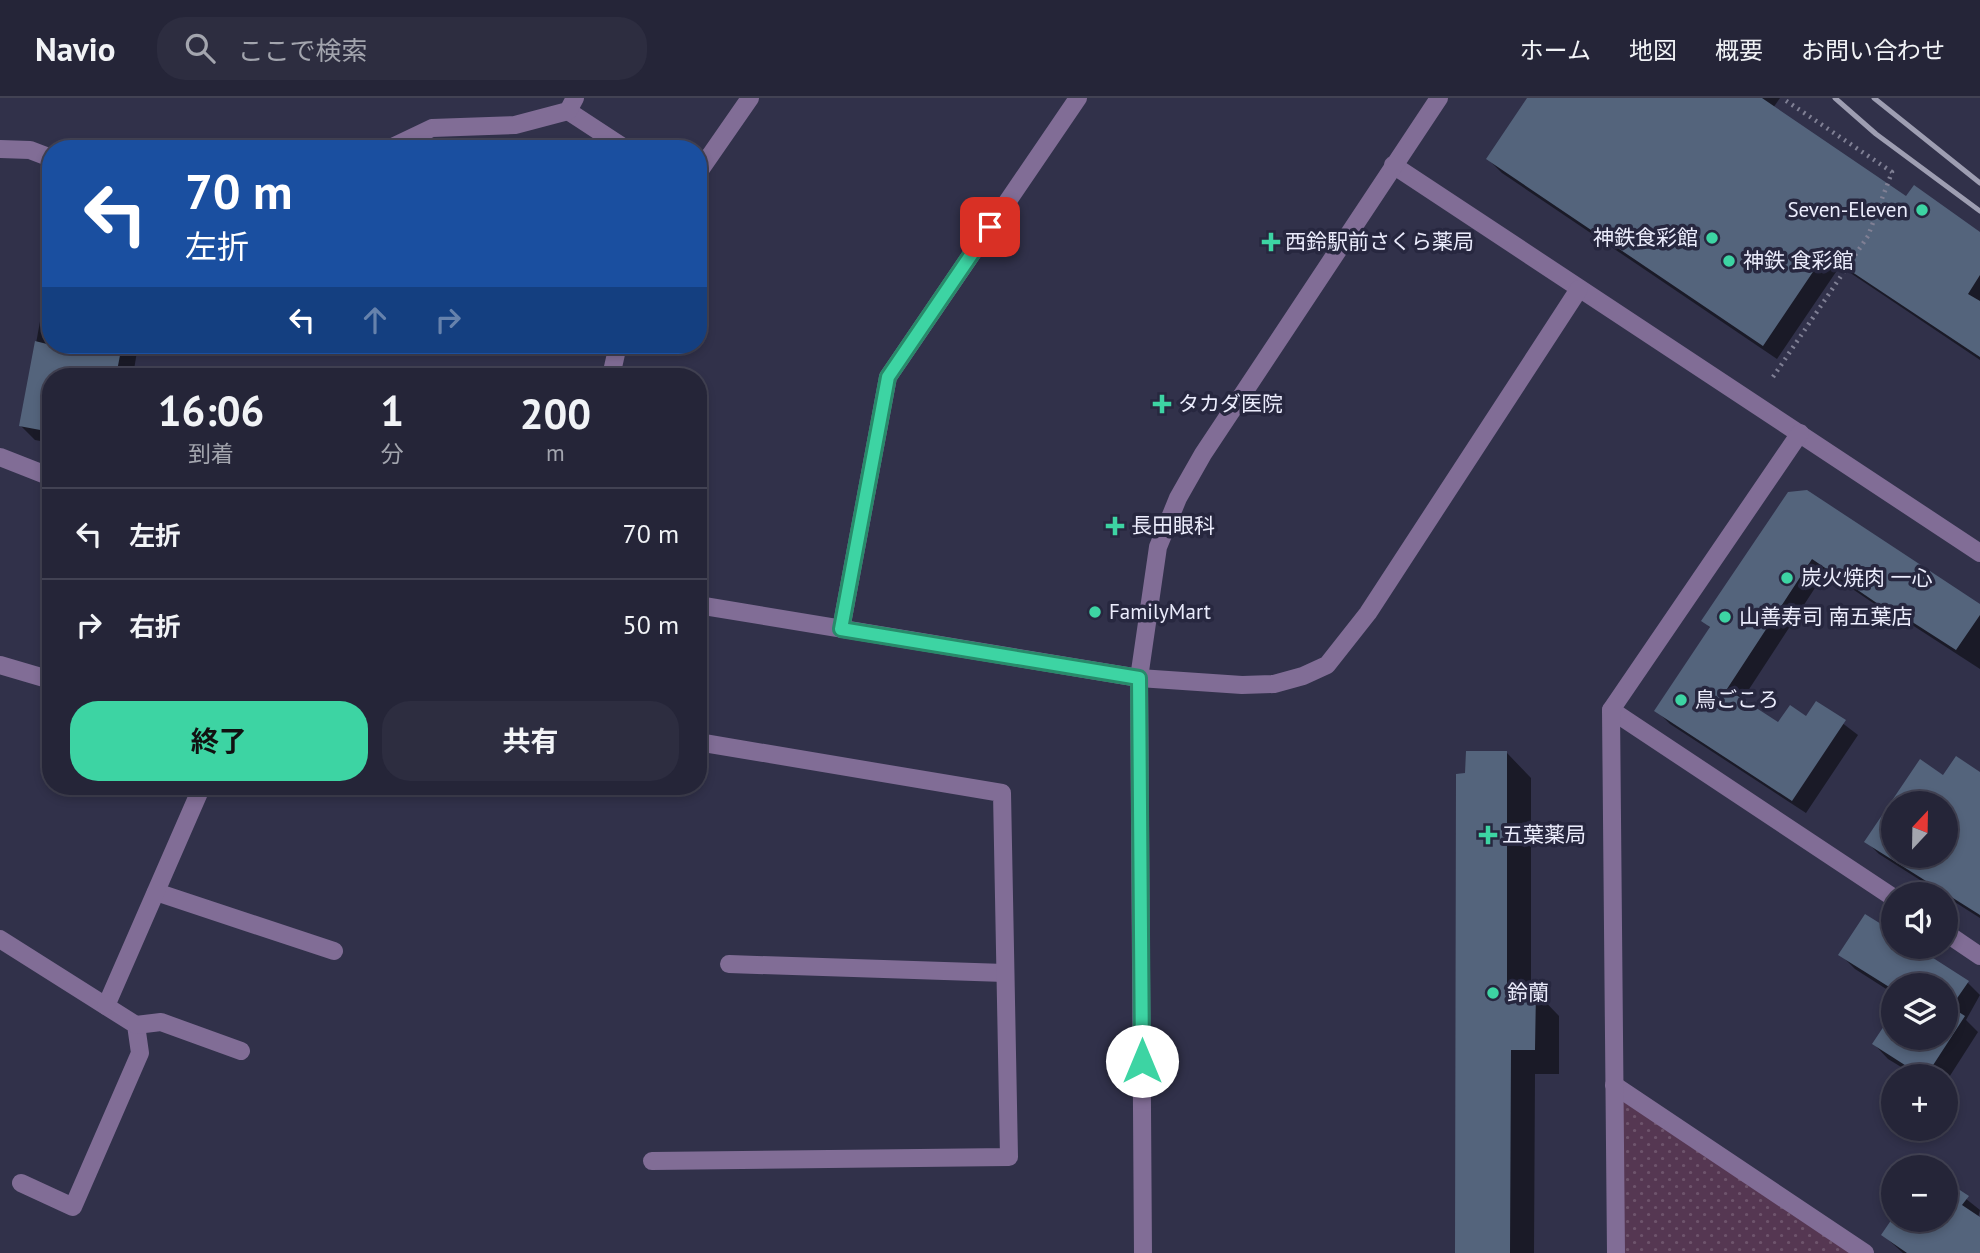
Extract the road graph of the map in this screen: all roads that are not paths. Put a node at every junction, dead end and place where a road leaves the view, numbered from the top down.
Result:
1 (750, 98) edge
2 (1078, 98) edge
3 (1439, 98) edge
4 (572, 105) edge
5 (407, 140) edge
6 (615, 140) edge
7 (0, 149) edge
8 (42, 155) edge
9 (707, 160) edge
10 (1393, 165) junction
11 (1579, 289) junction
12 (1800, 433) junction
13 (0, 457) edge
14 (42, 474) edge
15 (1980, 553) edge
16 (707, 607) edge
17 (841, 629) junction
18 (0, 666) edge
19 (42, 678) edge
20 (1139, 678) junction
21 (1611, 710) junction
22 (707, 744) edge
23 (198, 795) edge
24 (1881, 889) edge
25 (156, 892) junction
26 (0, 939) edge
27 (1958, 941) edge
28 (334, 951) dead end
29 (1980, 956) edge
30 (729, 964) dead end
31 (1006, 973) junction
32 (106, 1006) junction
33 (136, 1025) junction
34 (241, 1051) dead end
35 (1614, 1085) junction
36 (652, 1161) dead end
37 (21, 1183) dead end
38 (1143, 1253) edge
39 (1616, 1253) edge
40 (1865, 1253) edge

1 - 9 street
2 - 17 street
3 - 10 street
4 - 5 street
4 - 6 street
7 - 8 street
10 - 11 street
10 - 20 street
11 - 12 street
11 - 20 street
12 - 15 street
12 - 21 street
13 - 14 street
16 - 17 street
17 - 20 street
18 - 19 street
20 - 38 street
21 - 24 street
21 - 35 street
22 - 31 street
23 - 25 street
25 - 28 street
25 - 32 street
26 - 32 street
27 - 29 street
30 - 31 street
31 - 36 street
32 - 33 street
33 - 34 street
33 - 37 street
35 - 39 street
35 - 40 street

